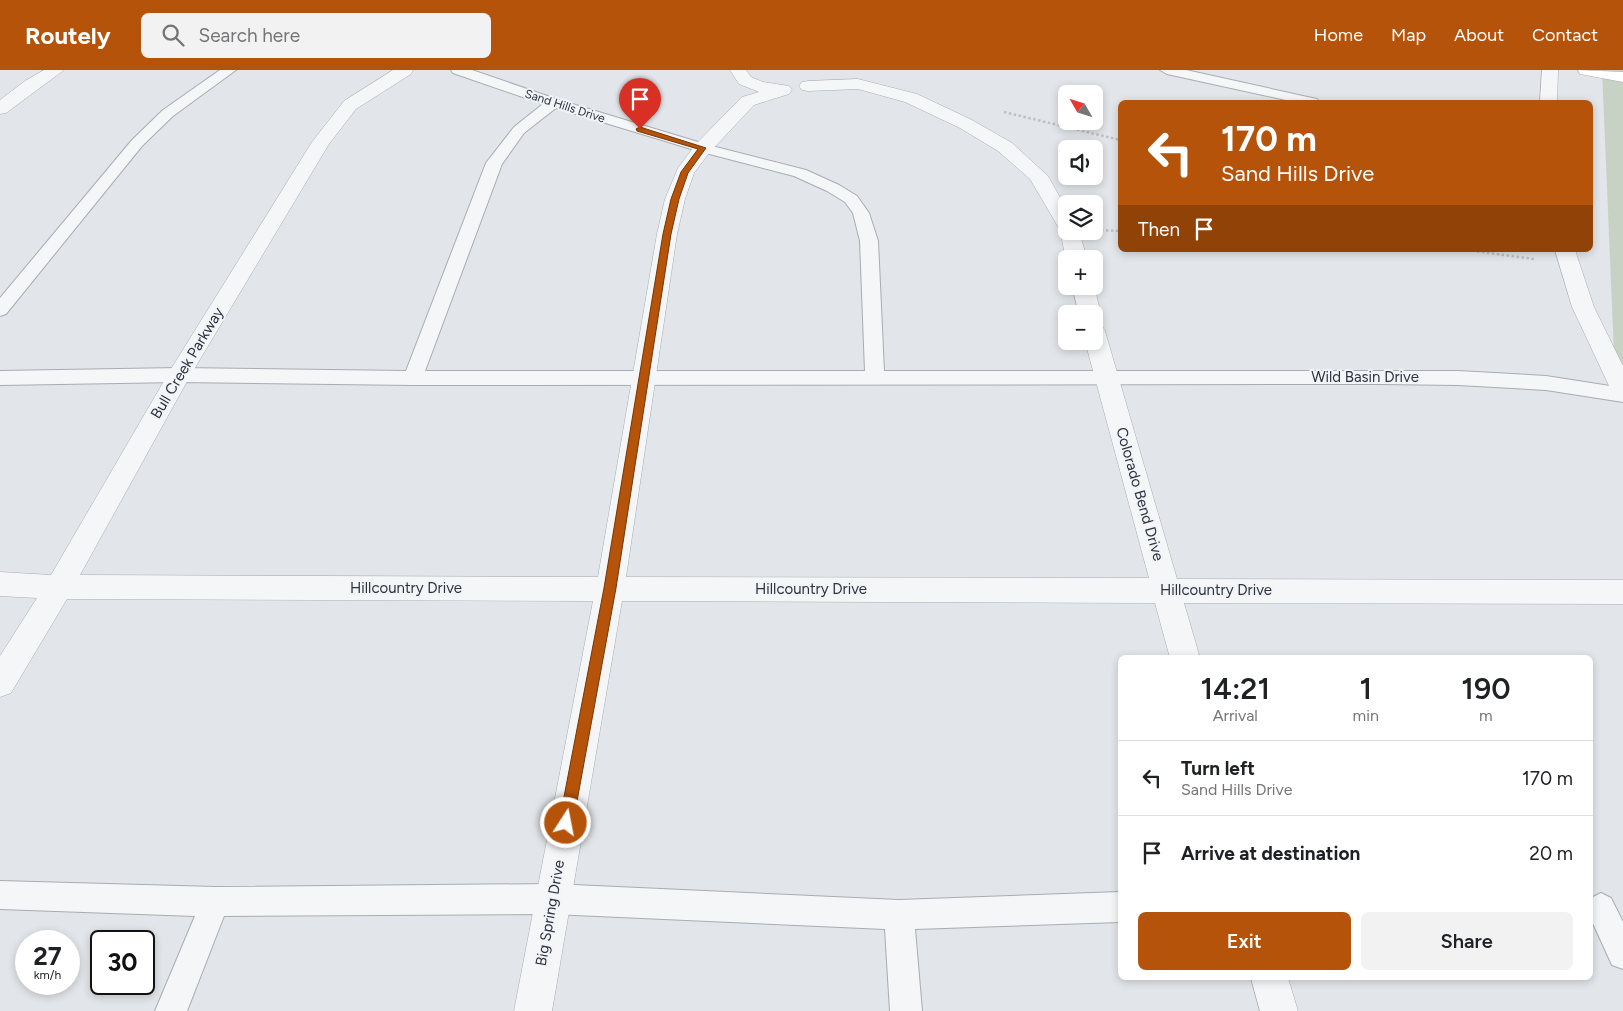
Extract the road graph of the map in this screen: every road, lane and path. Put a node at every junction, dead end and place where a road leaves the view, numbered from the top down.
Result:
1 (56, 70) edge
2 (229, 70) edge
3 (405, 70) edge
4 (458, 70) edge
5 (828, 70) edge
6 (835, 70) edge
7 (1167, 70) edge
8 (1550, 70) edge
9 (1586, 70) edge
10 (740, 74) edge
11 (1623, 78) edge
12 (858, 84) junction
13 (808, 86) junction
14 (783, 90) junction
15 (1303, 100) edge
16 (1549, 100) edge
17 (748, 101) junction
18 (554, 103) junction
19 (0, 109) edge
20 (996, 110) dead end
21 (1118, 140) edge
22 (702, 148) junction
23 (1058, 211) edge
24 (1103, 230) edge
25 (1118, 231) edge
26 (1492, 252) edge
27 (1567, 258) edge
28 (0, 310) edge
29 (1099, 350) edge
30 (179, 375) junction
31 (644, 377) junction
32 (1106, 377) junction
33 (0, 378) edge
34 (413, 378) junction
35 (875, 378) junction
36 (1623, 390) edge
37 (1623, 395) edge
38 (0, 584) edge
39 (59, 587) junction
40 (610, 588) junction
41 (1167, 590) junction
42 (1623, 592) edge
43 (1184, 655) edge
44 (0, 683) edge
45 (0, 895) edge
46 (552, 899) junction
47 (215, 902) junction
48 (1118, 907) edge
49 (1605, 908) edge
50 (899, 914) junction
51 (1623, 954) edge
52 (1271, 980) edge
53 (171, 1011) edge
54 (533, 1011) edge
55 (906, 1011) edge
56 (1279, 1011) edge

1 - 19 street
2 - 28 lane
3 - 30 street, Bull Creek Parkway
4 - 18 lane, Sand Hills Drive
5 - 13 street
6 - 12 street
7 - 15 lane
8 - 16 street
9 - 11 street
10 - 14 street
10 - 17 street
12 - 13 street
12 - 23 street
13 - 14 street
14 - 17 street, Big Spring Drive
17 - 22 street, Big Spring Drive
18 - 22 lane, Sand Hills Drive
18 - 34 lane
20 - 21 path
22 - 31 street, Big Spring Drive
22 - 35 lane, Sand Hills Drive
24 - 25 path
26 - 27 path
27 - 36 street
29 - 32 street, Colorado Bend Drive
30 - 33 lane, Wild Basin Drive
30 - 34 lane, Wild Basin Drive
30 - 39 street, Bull Creek Parkway
31 - 34 lane, Wild Basin Drive
31 - 35 lane, Wild Basin Drive
31 - 40 street, Big Spring Drive
32 - 35 lane, Wild Basin Drive
32 - 37 lane, Wild Basin Drive
32 - 41 street, Colorado Bend Drive
38 - 39 street, Hillcountry Drive
39 - 40 street, Hillcountry Drive
39 - 44 street, Bull Creek Parkway
40 - 41 street, Hillcountry Drive
40 - 46 street, Big Spring Drive
41 - 42 street, Hillcountry Drive
41 - 43 street, Colorado Bend Drive
45 - 47 lane
46 - 47 lane
46 - 50 lane
46 - 54 street, Big Spring Drive
47 - 53 lane
48 - 50 lane
49 - 51 lane
50 - 55 lane
52 - 56 street

